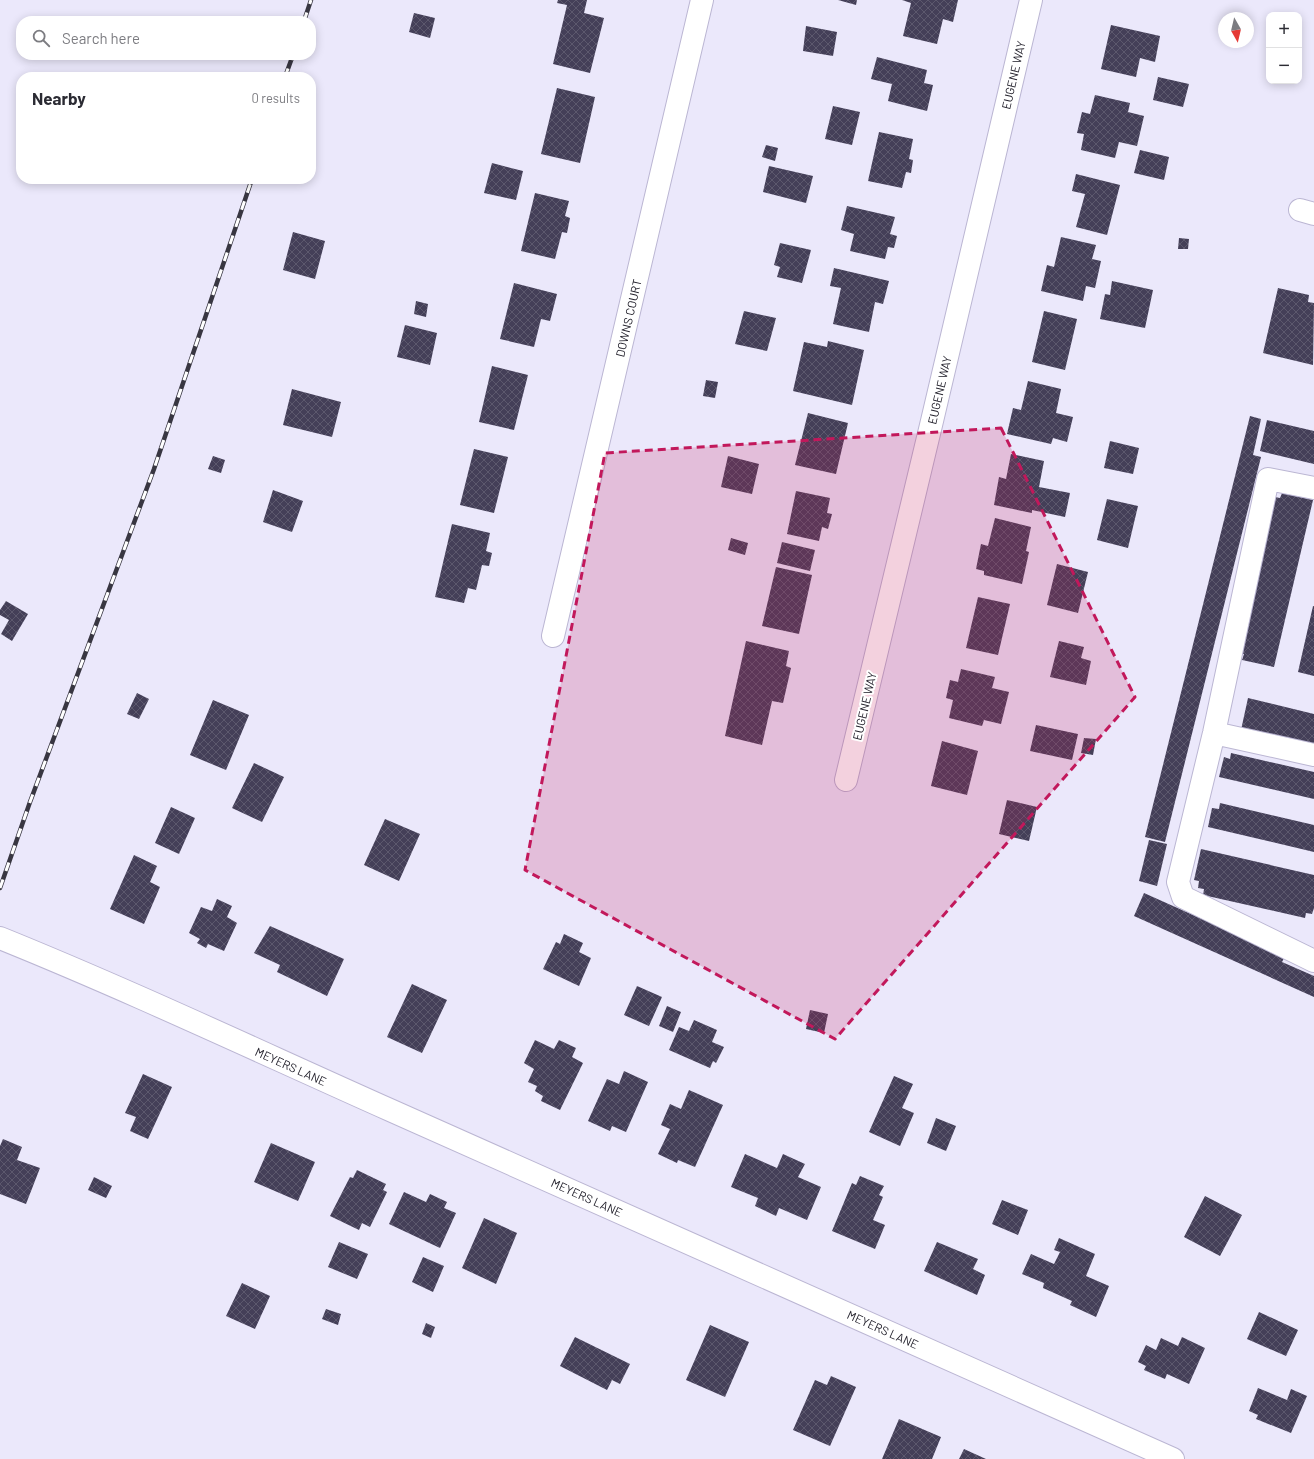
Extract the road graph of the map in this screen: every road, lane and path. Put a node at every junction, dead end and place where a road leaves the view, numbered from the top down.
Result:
1 (702, 0) edge
2 (1031, 0) edge
3 (1314, 488) edge
4 (553, 636) dead end
5 (1214, 733) junction
6 (1314, 755) edge
7 (846, 780) dead end
8 (0, 938) edge
9 (1314, 961) edge
10 (1173, 1459) edge

1 - 4 street, DOWNS COURT
2 - 7 street, EUGENE WAY
3 - 5 street
5 - 6 street
5 - 9 street
8 - 10 street, MEYERS LANE

